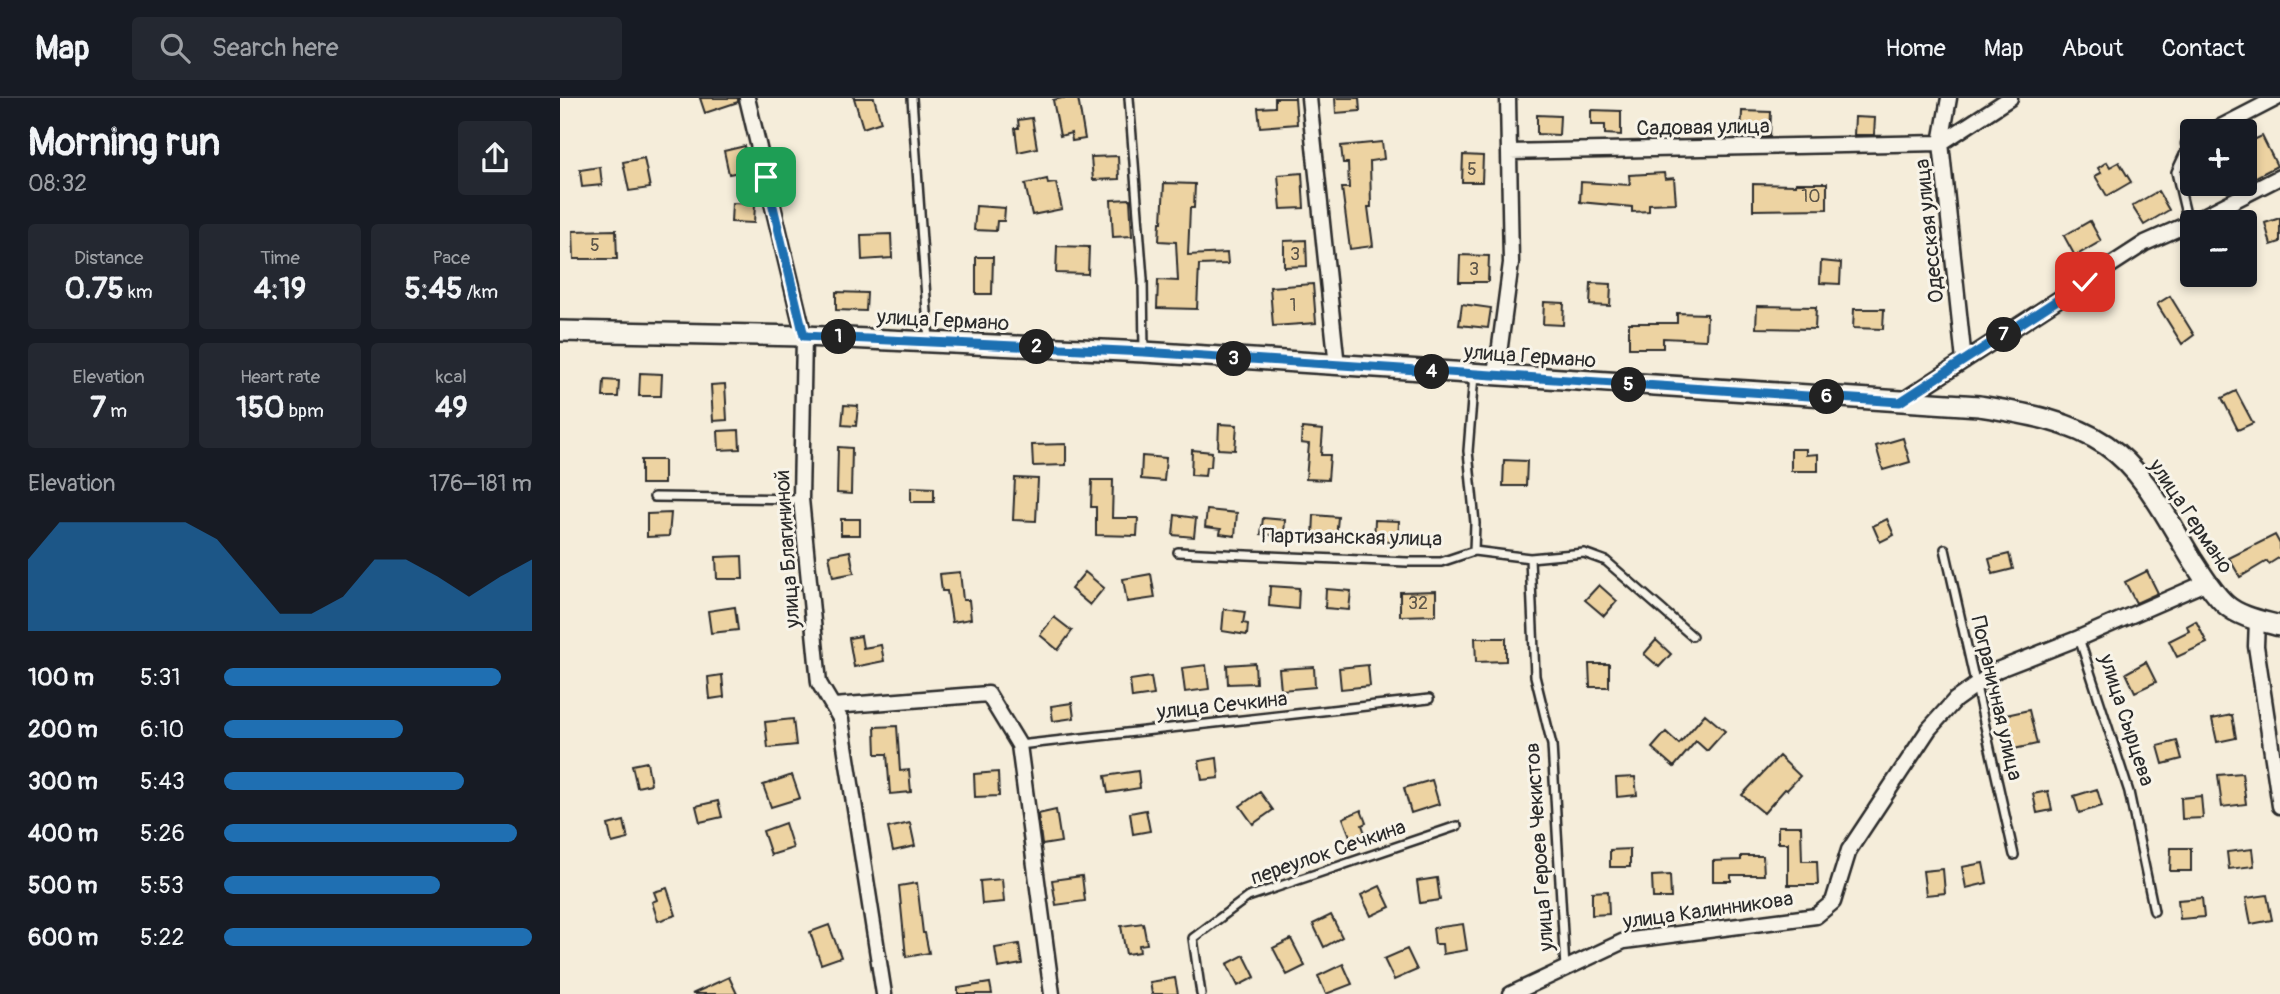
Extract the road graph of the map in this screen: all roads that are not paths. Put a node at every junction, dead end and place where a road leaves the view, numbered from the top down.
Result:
1 (747, 98) edge
2 (912, 98) edge
3 (1129, 98) edge
4 (1309, 98) edge
5 (1508, 98) edge
6 (1949, 98) edge
7 (2010, 98) edge
8 (2277, 98) edge
9 (2236, 119) edge
10 (1941, 143) junction
11 (1509, 152) junction
12 (2180, 163) edge
13 (2280, 177) edge
14 (2180, 192) edge
15 (2215, 210) edge
16 (2180, 228) edge
17 (560, 331) edge
18 (804, 336) junction
19 (929, 342) junction
20 (1144, 352) junction
21 (1964, 361) junction
22 (1338, 366) junction
23 (1484, 375) junction
24 (1900, 402) junction
25 (654, 497) dead end
26 (801, 499) junction
27 (1945, 549) dead end
28 (1474, 551) junction
29 (1178, 552) dead end
30 (1530, 558) junction
31 (2207, 582) junction
32 (2257, 620) junction
33 (2280, 626) edge
34 (1692, 636) dead end
35 (2079, 638) junction
36 (1976, 683) junction
37 (1429, 699) dead end
38 (834, 706) junction
39 (1019, 745) junction
40 (2280, 806) edge
41 (1457, 826) dead end
42 (2014, 855) dead end
43 (2154, 911) dead end
44 (1565, 968) junction
45 (884, 994) edge
46 (1052, 994) edge
47 (1201, 994) edge
48 (1511, 994) edge

1 - 18 street, улица Благининой
2 - 19 lane
3 - 20 lane
4 - 22 street
5 - 11 street
6 - 10 street, Одесская улица
7 - 10 street
8 - 9 street
10 - 11 street, Садовая улица
10 - 21 street, Одесская улица
11 - 23 street
12 - 14 lane
13 - 15 street
16 - 21 street
17 - 18 main road, улица Германо
18 - 19 main road, улица Германо
18 - 26 street, улица Благининой
19 - 20 main road, улица Германо
20 - 22 main road, улица Германо
21 - 24 street
22 - 23 main road, улица Германо
23 - 24 main road, улица Германо
23 - 28 lane, Партизанская улица
24 - 31 main road, улица Германо
25 - 26 lane
26 - 38 street, улица Благининой
27 - 36 lane, Пограничная улица
28 - 29 lane, Партизанская улица
28 - 30 lane
30 - 34 lane
30 - 44 lane, улица Героев Чекистов
31 - 32 main road, улица Германо
31 - 35 street, улица Сырцева
32 - 33 main road, улица Германо
32 - 40 street
35 - 36 street
35 - 43 lane, улица Сырцева
36 - 42 lane, Пограничная улица
36 - 44 street, улица Калинникова
37 - 39 lane, улица Сечкина
38 - 39 street
38 - 45 street, улица Благининой
39 - 46 street
41 - 47 lane, переулок Сечкина
44 - 48 street, улица Калинникова

